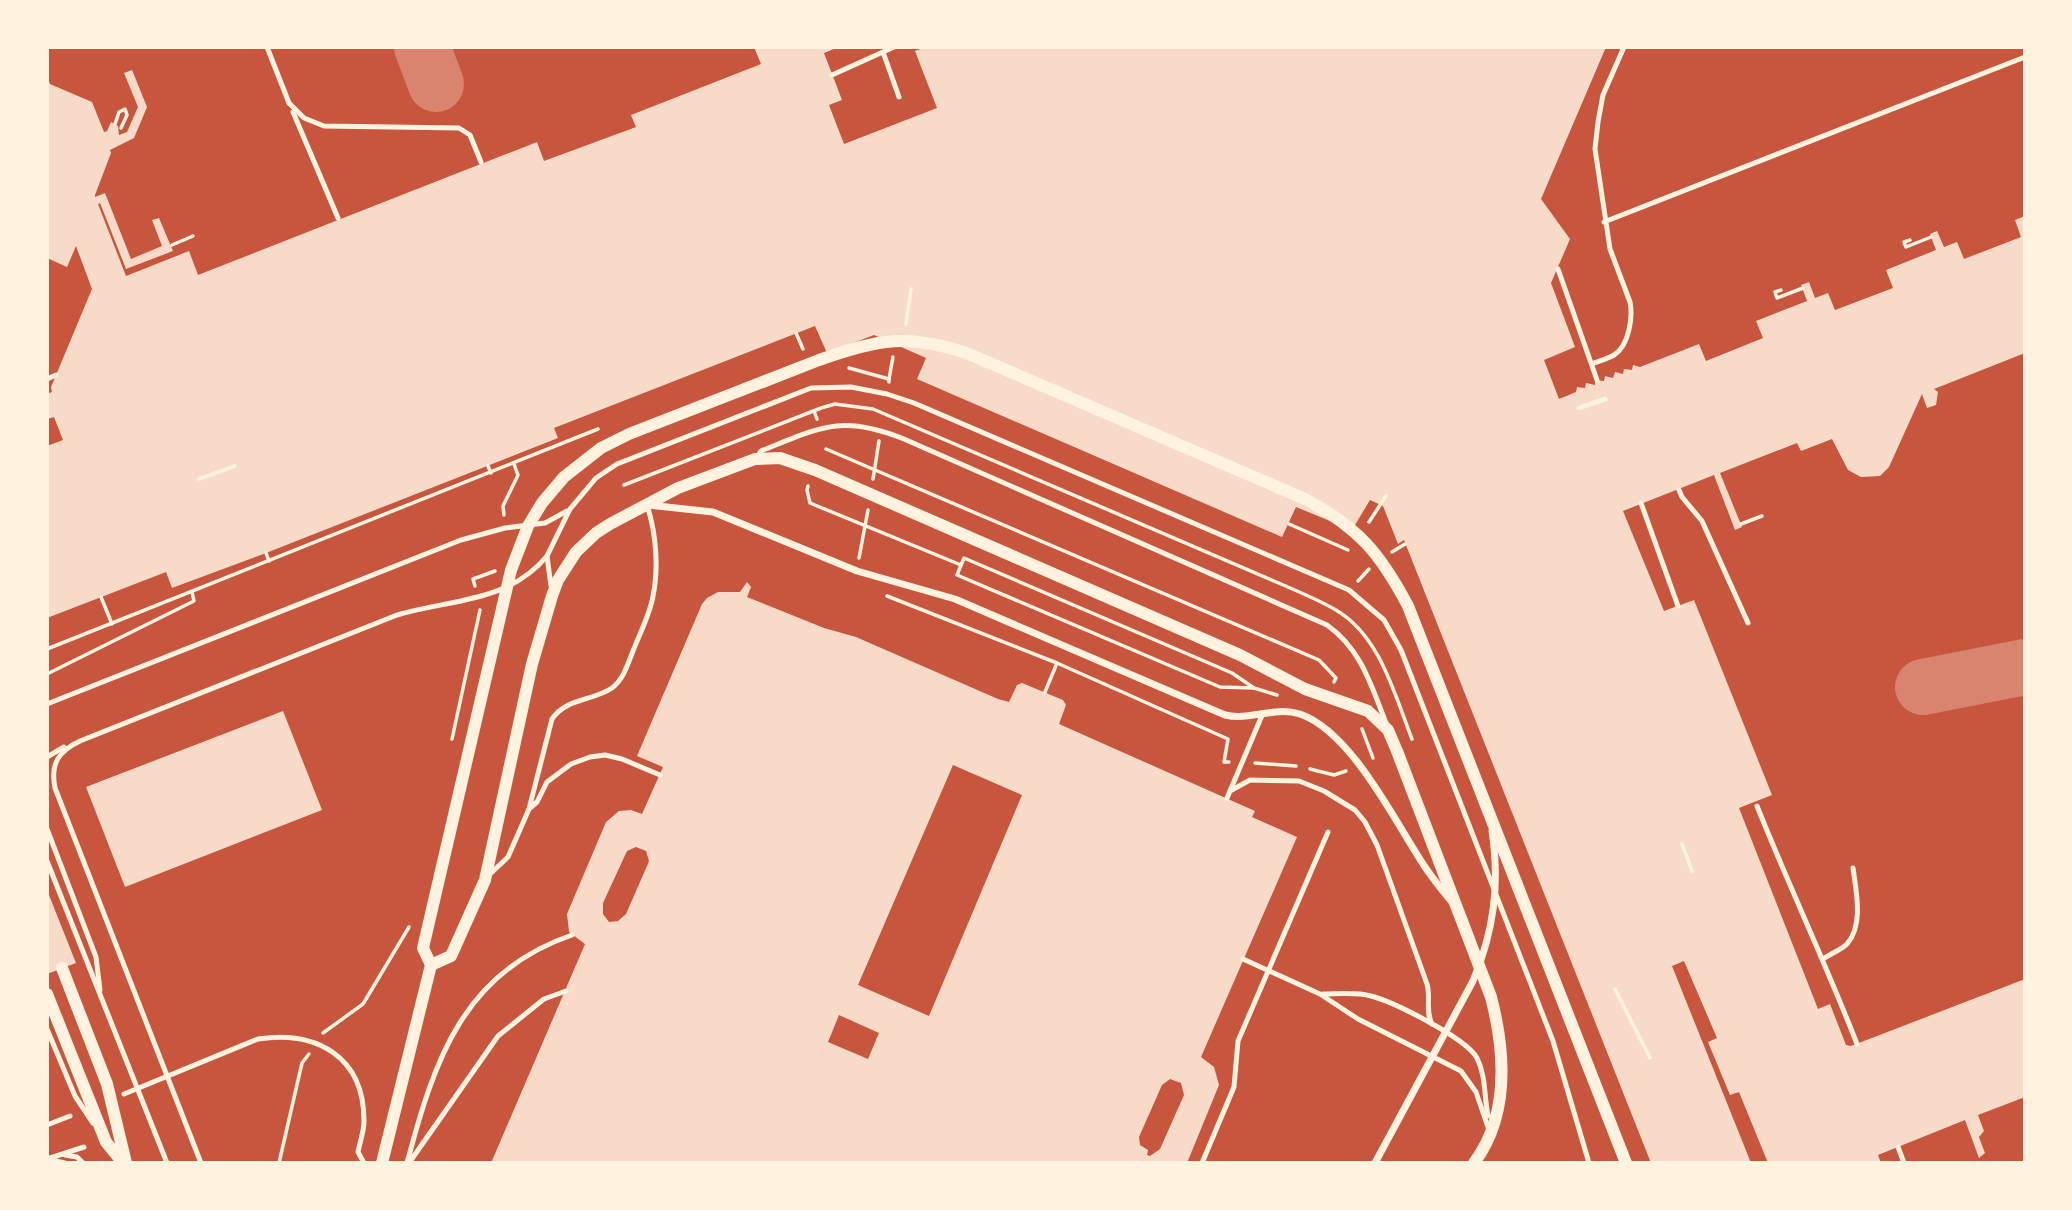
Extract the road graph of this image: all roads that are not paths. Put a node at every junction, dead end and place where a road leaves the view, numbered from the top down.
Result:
1 (267, 47) edge
2 (894, 47) edge
3 (1624, 47) edge
4 (883, 52) junction
5 (2025, 57) edge
6 (832, 75) dead end
7 (899, 97) dead end
8 (289, 103) junction
9 (481, 162) dead end
10 (338, 218) dead end
11 (1604, 222) junction
12 (1558, 269) dead end
13 (1592, 364) junction
14 (56, 375) dead end
15 (47, 379) edge
16 (1597, 380) dead end
17 (1605, 399) dead end
18 (1579, 408) dead end
19 (755, 459) junction
20 (1679, 490) dead end
21 (1641, 503) dead end
22 (647, 505) junction
23 (570, 509) junction
24 (547, 556) junction
25 (552, 596) junction
26 (1678, 606) dead end
27 (1748, 623) dead end
28 (47, 704) edge
29 (1264, 713) junction
30 (1388, 730) junction
31 (80, 741) junction
32 (47, 757) edge
33 (660, 775) dead end
34 (1230, 791) junction
35 (1227, 798) dead end
36 (1756, 806) dead end
37 (529, 809) junction
38 (1489, 813) junction
39 (47, 830) edge
40 (1328, 832) dead end
41 (47, 861) edge
42 (1853, 868) dead end
43 (485, 880) junction
44 (1459, 912) junction
45 (572, 935) dead end
46 (1243, 959) dead end
47 (1823, 959) junction
48 (431, 965) junction
49 (62, 968) dead end
50 (1268, 971) junction
51 (565, 991) dead end
52 (47, 994) edge
53 (1320, 994) junction
54 (101, 1000) junction
55 (1432, 1024) junction
56 (47, 1029) edge
57 (1857, 1044) dead end
58 (167, 1076) junction
59 (137, 1090) junction
60 (124, 1094) dead end
61 (70, 1116) dead end
62 (47, 1125) edge
63 (1490, 1132) junction
64 (106, 1142) junction
65 (84, 1147) dead end
66 (1898, 1147) dead end
67 (58, 1155) junction
68 (47, 1160) edge
69 (65, 1163) edge
70 (83, 1163) edge
71 (124, 1163) edge
72 (167, 1163) edge
73 (201, 1163) edge
74 (364, 1163) edge
75 (382, 1163) edge
76 (408, 1163) edge
77 (1202, 1163) edge
78 (1375, 1163) edge
79 (1474, 1163) edge
80 (1589, 1163) edge
81 (1626, 1163) edge
82 (1904, 1163) edge

1 - 8 lane
2 - 4 lane
3 - 11 lane
4 - 6 lane
4 - 7 lane
5 - 11 lane
8 - 9 lane
8 - 10 lane
11 - 13 lane
12 - 13 lane
13 - 16 lane
14 - 15 lane
17 - 18 lane
19 - 22 street
19 - 30 street
19 - 30 lane
20 - 27 lane
21 - 26 lane
22 - 25 street
22 - 29 street
22 - 37 lane
23 - 24 lane
23 - 28 lane
23 - 80 lane
24 - 25 lane
24 - 31 lane
25 - 43 street
29 - 34 lane
29 - 44 street
30 - 44 street
31 - 32 lane
31 - 58 lane
33 - 37 lane
34 - 35 lane
34 - 55 lane
36 - 47 lane
37 - 43 lane
38 - 48 street
38 - 78 street
38 - 81 street
39 - 54 lane
40 - 50 lane
41 - 54 lane
42 - 47 lane
43 - 48 street
44 - 63 street
45 - 76 lane
46 - 50 lane
47 - 57 lane
48 - 75 street
49 - 71 street
50 - 53 lane
50 - 77 lane
51 - 76 lane
52 - 64 street
53 - 55 lane
53 - 63 lane
54 - 59 lane
55 - 63 lane
56 - 64 lane
58 - 59 lane
58 - 73 lane
58 - 74 lane
59 - 60 lane
59 - 72 lane
61 - 62 lane
63 - 79 street
64 - 71 street
65 - 67 lane
66 - 82 lane
67 - 68 lane
67 - 70 lane
68 - 69 lane

